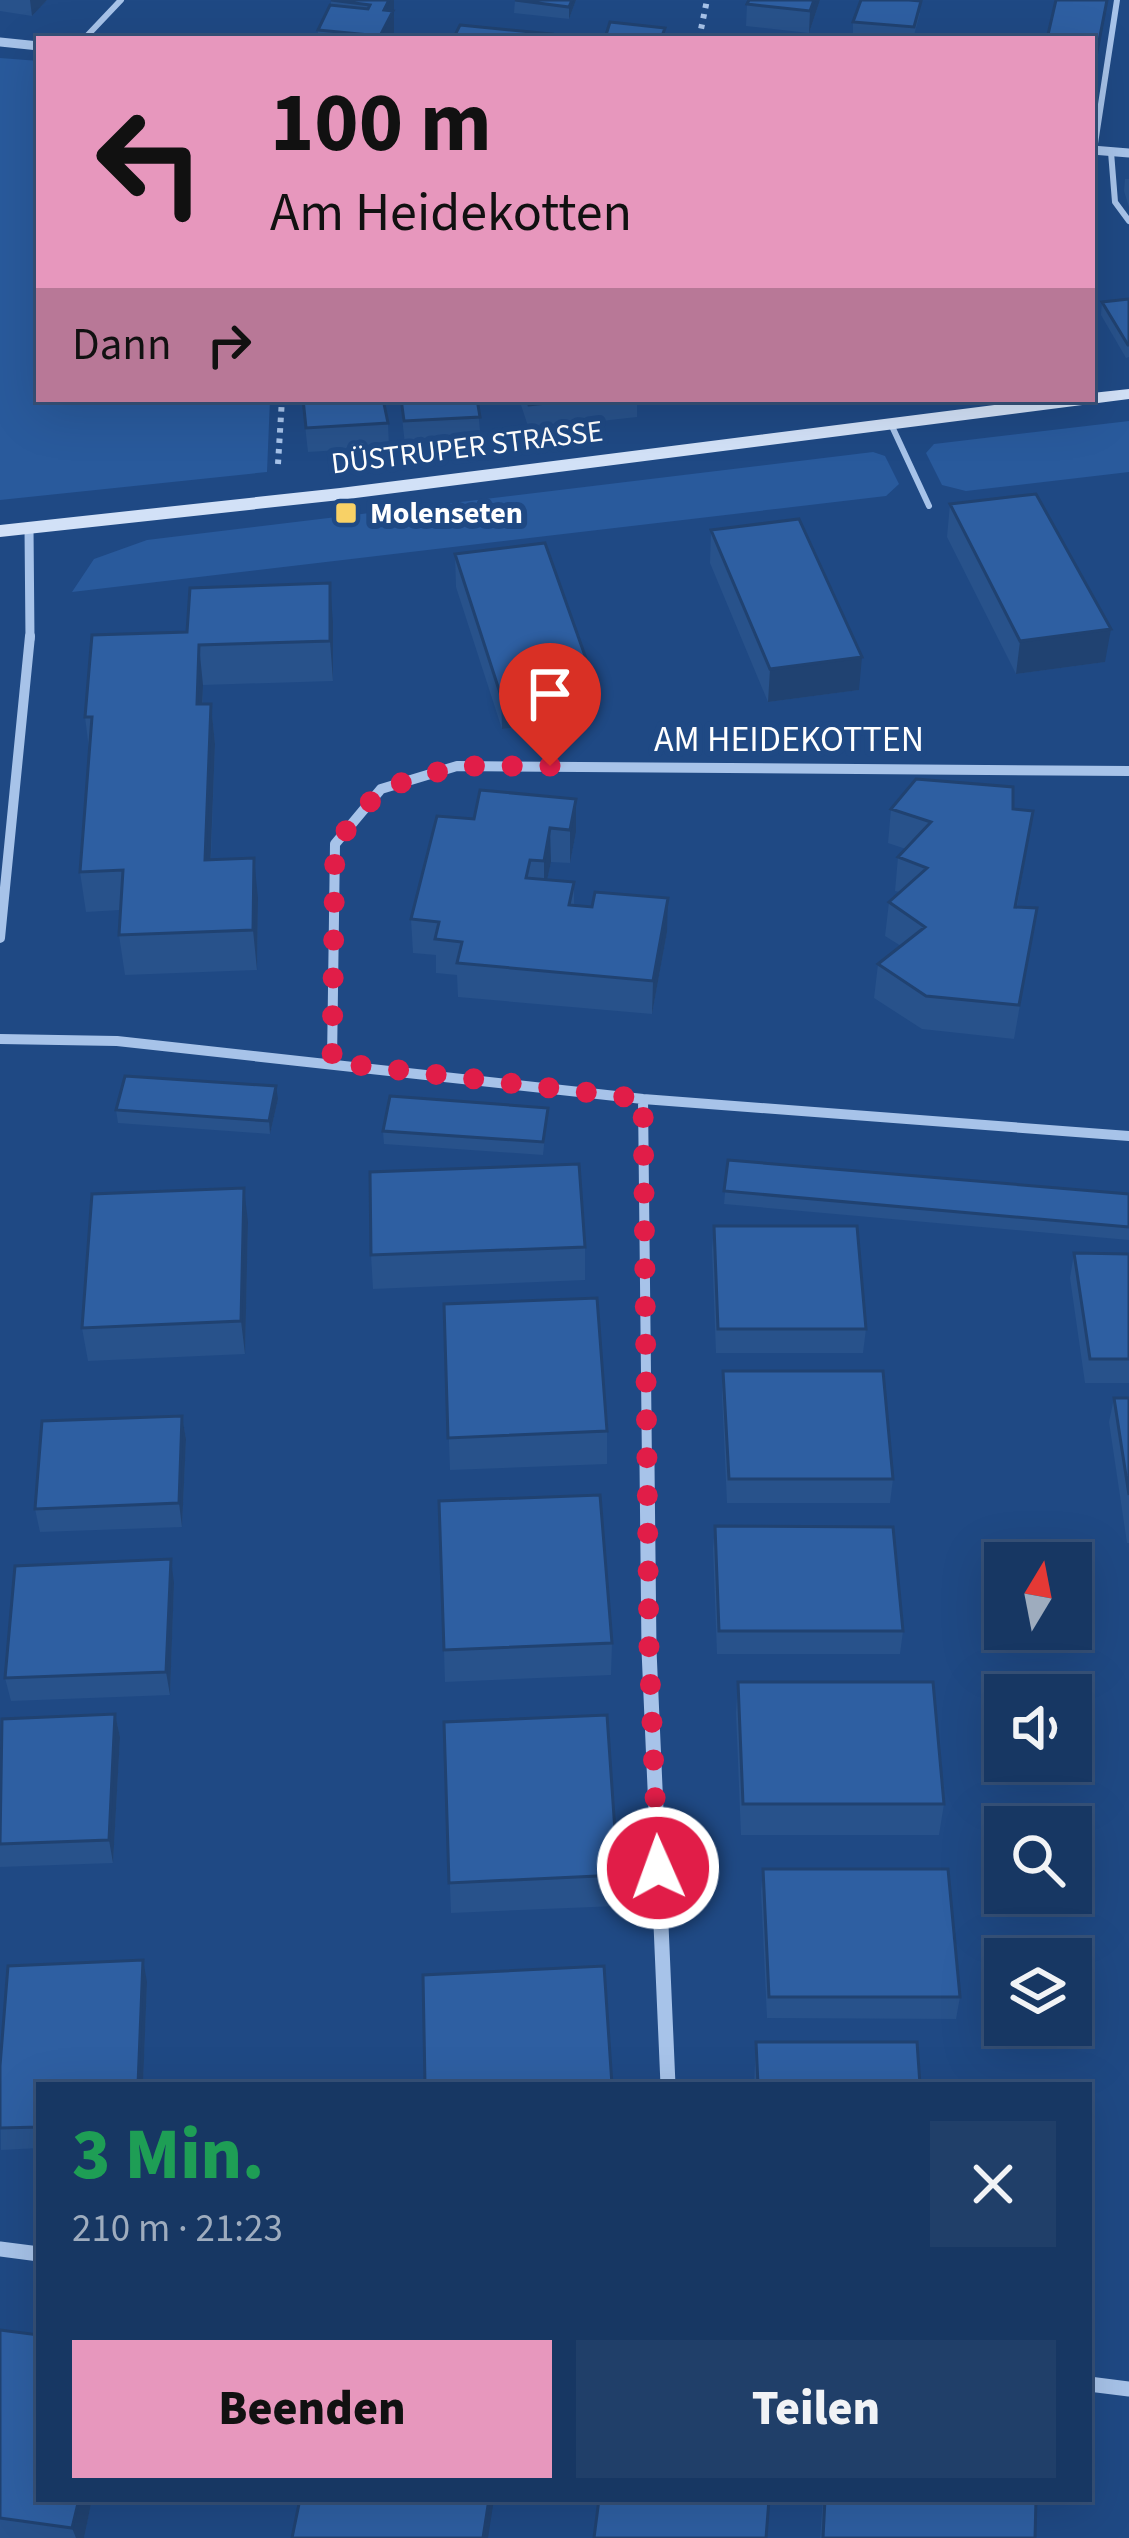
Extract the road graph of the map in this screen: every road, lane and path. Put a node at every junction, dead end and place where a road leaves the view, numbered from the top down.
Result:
1 (122, 0) edge
2 (707, 0) edge
3 (1118, 0) edge
4 (87, 36) edge
5 (700, 36) edge
6 (0, 43) edge
7 (36, 46) edge
8 (1095, 138) edge
9 (1095, 150) edge
10 (1111, 152) junction
11 (1129, 154) edge
12 (1129, 221) edge
13 (1129, 394) edge
14 (1095, 398) edge
15 (281, 402) edge
16 (1062, 402) edge
17 (890, 422) junction
18 (276, 501) junction
19 (929, 506) dead end
20 (29, 528) junction
21 (0, 531) edge
22 (1129, 771) edge
23 (0, 938) edge
24 (0, 1039) edge
25 (332, 1062) junction
26 (643, 1099) junction
27 (1129, 1136) edge
28 (668, 2082) edge
29 (0, 2249) edge
30 (36, 2254) edge
31 (1092, 2384) edge
32 (1129, 2389) edge

1 - 4 lane
2 - 5 path
3 - 8 lane
6 - 7 street
9 - 10 street
10 - 11 street
10 - 12 lane
13 - 14 street, DÜSTRUPER STRASSE
15 - 18 path
16 - 17 street, DÜSTRUPER STRASSE
17 - 18 street, DÜSTRUPER STRASSE
17 - 19 lane
18 - 20 street, DÜSTRUPER STRASSE
20 - 21 street, DÜSTRUPER STRASSE
20 - 23 street
22 - 25 street, AM HEIDEKOTTEN
24 - 25 street
25 - 26 street
26 - 27 street
26 - 28 street
29 - 30 street
31 - 32 street

